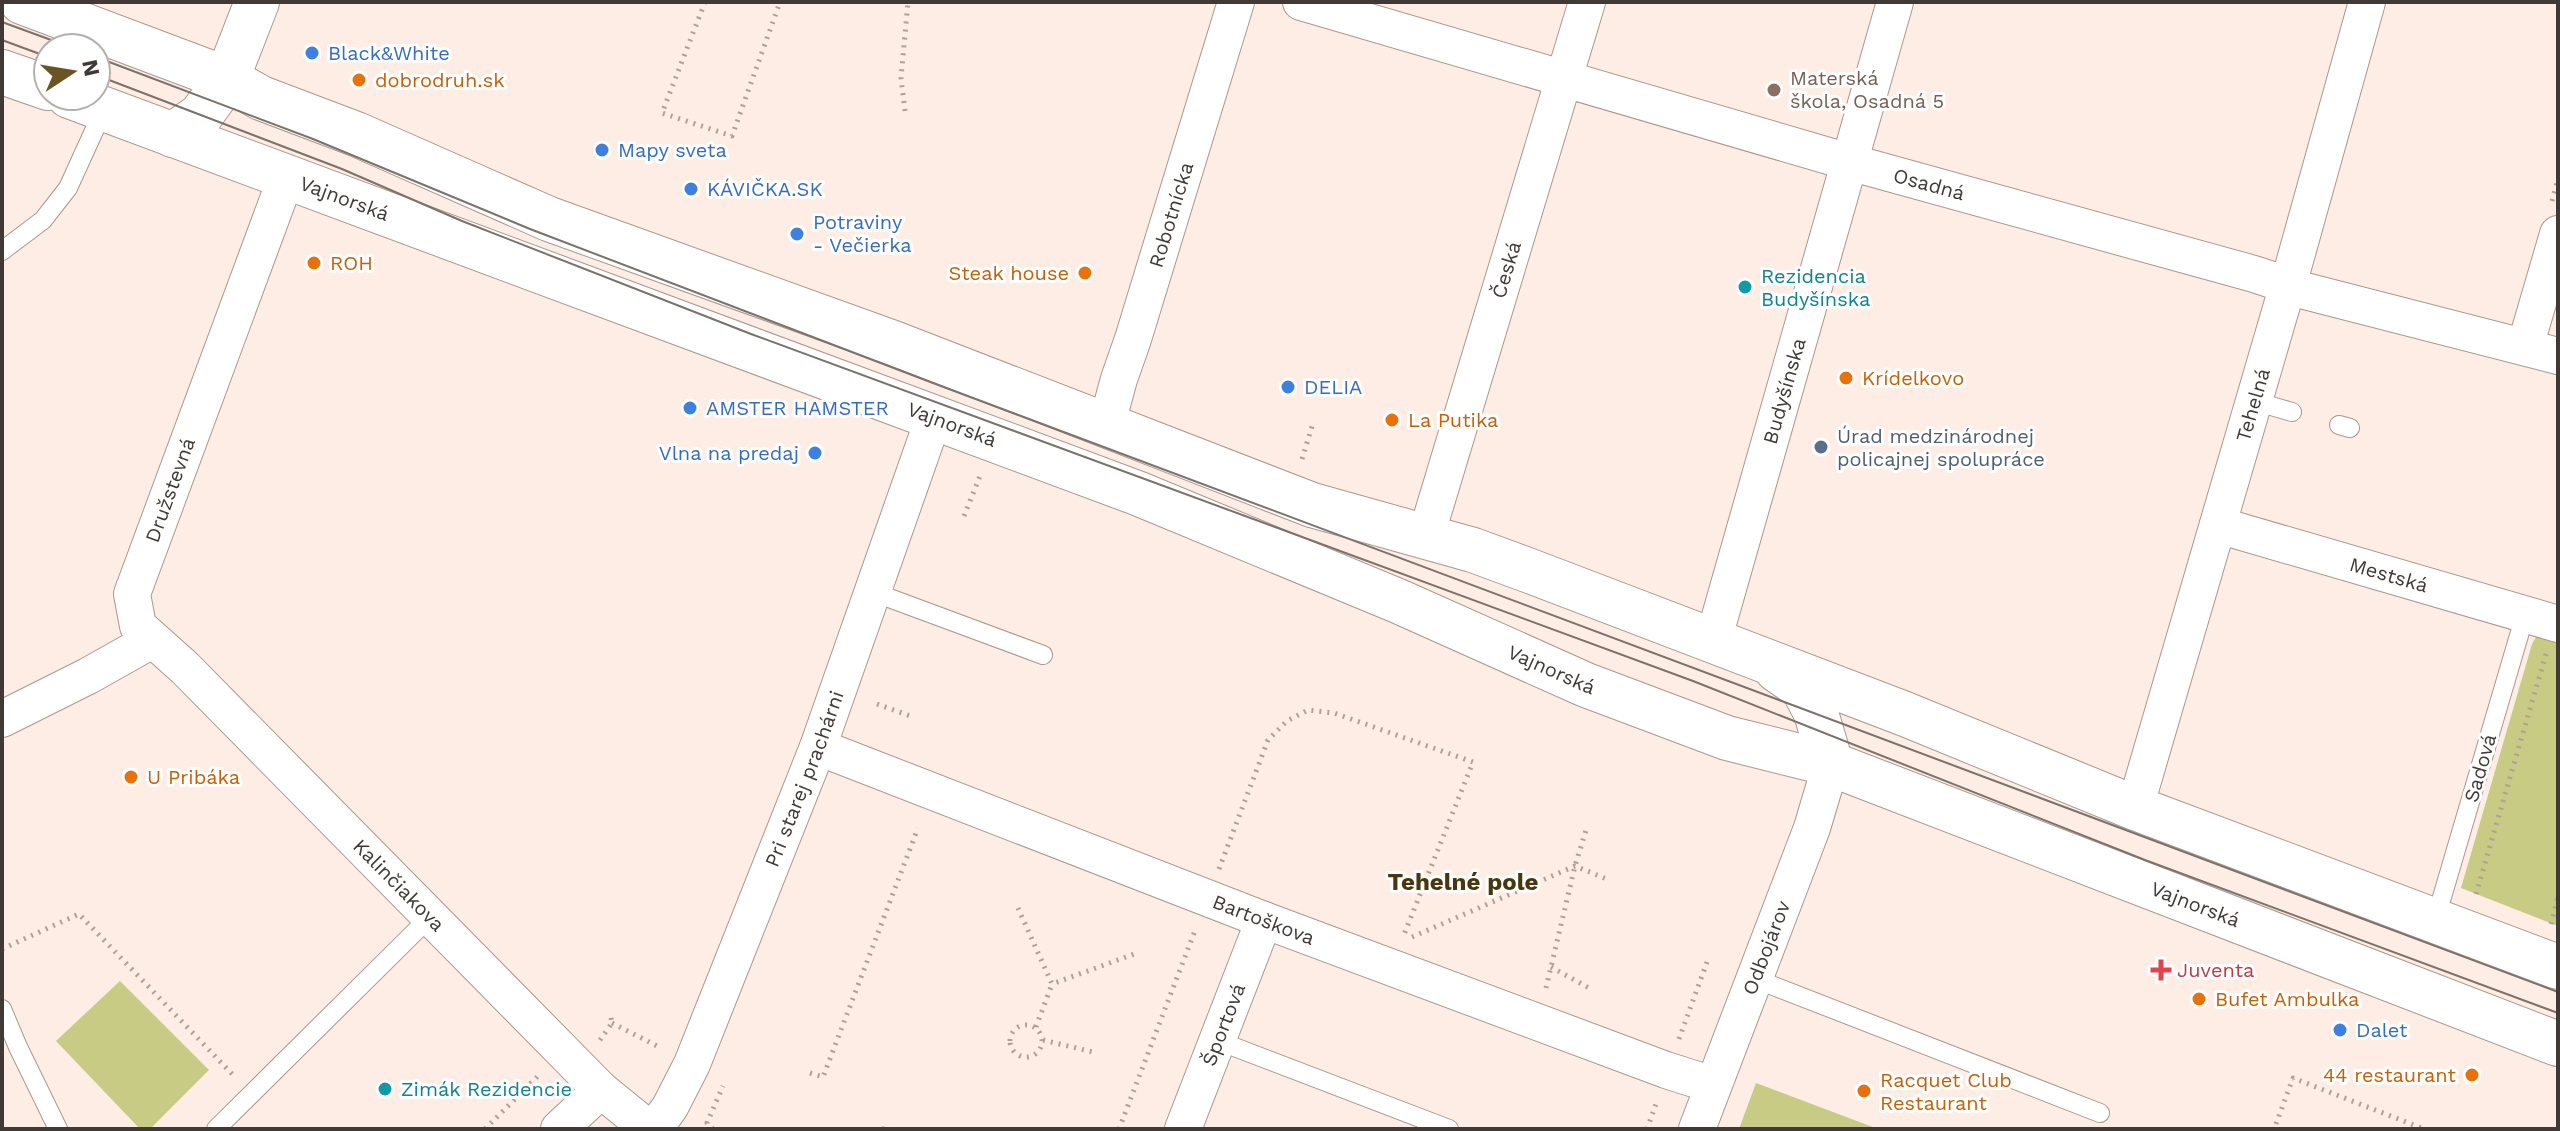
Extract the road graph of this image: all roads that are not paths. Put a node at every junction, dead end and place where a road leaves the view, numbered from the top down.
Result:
1 (22, 2) edge
2 (257, 2) edge
3 (1236, 2) edge
4 (1301, 2) edge
5 (1587, 2) edge
6 (1895, 2) edge
7 (2367, 2) edge
8 (2, 72) edge
9 (227, 79) junction
10 (1564, 79) junction
11 (32, 82) edge
12 (84, 112) edge
13 (112, 112) edge
14 (173, 135) junction
15 (1849, 162) junction
16 (286, 178) junction
17 (2554, 221) edge
18 (2, 251) edge
19 (2287, 285) junction
20 (2542, 352) edge
21 (2254, 401) junction
22 (2292, 412) dead end
23 (935, 420) junction
24 (1106, 427) junction
25 (2218, 525) junction
26 (1426, 536) junction
27 (873, 592) junction
28 (2543, 629) edge
29 (152, 640) junction
30 (1713, 641) junction
31 (1043, 655) dead end
32 (1758, 657) junction
33 (1905, 714) junction
34 (2, 719) edge
35 (818, 747) junction
36 (1831, 764) junction
37 (2135, 808) junction
38 (2454, 913) junction
39 (431, 916) junction
40 (1264, 920) junction
41 (2553, 950) edge
42 (1753, 978) junction
43 (2, 1009) edge
44 (1216, 1040) junction
45 (2558, 1044) edge
46 (1713, 1085) junction
47 (601, 1090) junction
48 (2100, 1113) dead end
49 (58, 1129) edge
50 (216, 1129) edge
51 (559, 1129) edge
52 (652, 1129) edge
53 (1183, 1129) edge
54 (1449, 1129) edge
55 (1697, 1129) edge

1 - 9 main road
2 - 9 main road
3 - 24 street, Robotnícka
4 - 10 street, Osadná
5 - 10 street, Česká
6 - 15 street, Budyšínska
7 - 19 street, Tehelná
8 - 11 main road
9 - 14 main road
9 - 24 main road
10 - 15 street, Osadná
10 - 26 street, Česká
12 - 18 lane
13 - 14 main road, Vajnorská
14 - 16 main road, Vajnorská
15 - 19 street, Osadná
15 - 30 street, Budyšínska
16 - 23 main road, Vajnorská
16 - 29 street, Družstevná
17 - 20 street
19 - 20 street, Osadná
19 - 21 street, Tehelná
21 - 22 lane
21 - 25 street, Tehelná
23 - 27 street, Pri starej prachárni
23 - 36 main road, Vajnorská
24 - 26 main road
25 - 28 street, Mestská
25 - 37 street, Tehelná
26 - 30 main road
27 - 31 lane
27 - 35 street, Pri starej prachárni
28 - 38 lane, Sadová
29 - 34 street
29 - 39 street, Kalinčiakova
30 - 32 main road
32 - 33 main road
32 - 36 main road
33 - 36 main road
33 - 37 main road
35 - 40 street, Bartoškova
35 - 52 street, Pri starej prachárni
36 - 42 street, Odbojárov
36 - 45 main road, Vajnorská
37 - 38 main road
38 - 41 main road
39 - 47 street, Kalinčiakova
39 - 50 lane
40 - 44 street, Športová
40 - 46 street, Bartoškova
42 - 46 street, Odbojárov
42 - 48 lane
43 - 49 lane
44 - 53 street, Športová
44 - 54 lane
46 - 55 street, Odbojárov
47 - 51 street
47 - 52 street, Kalinčiakova

